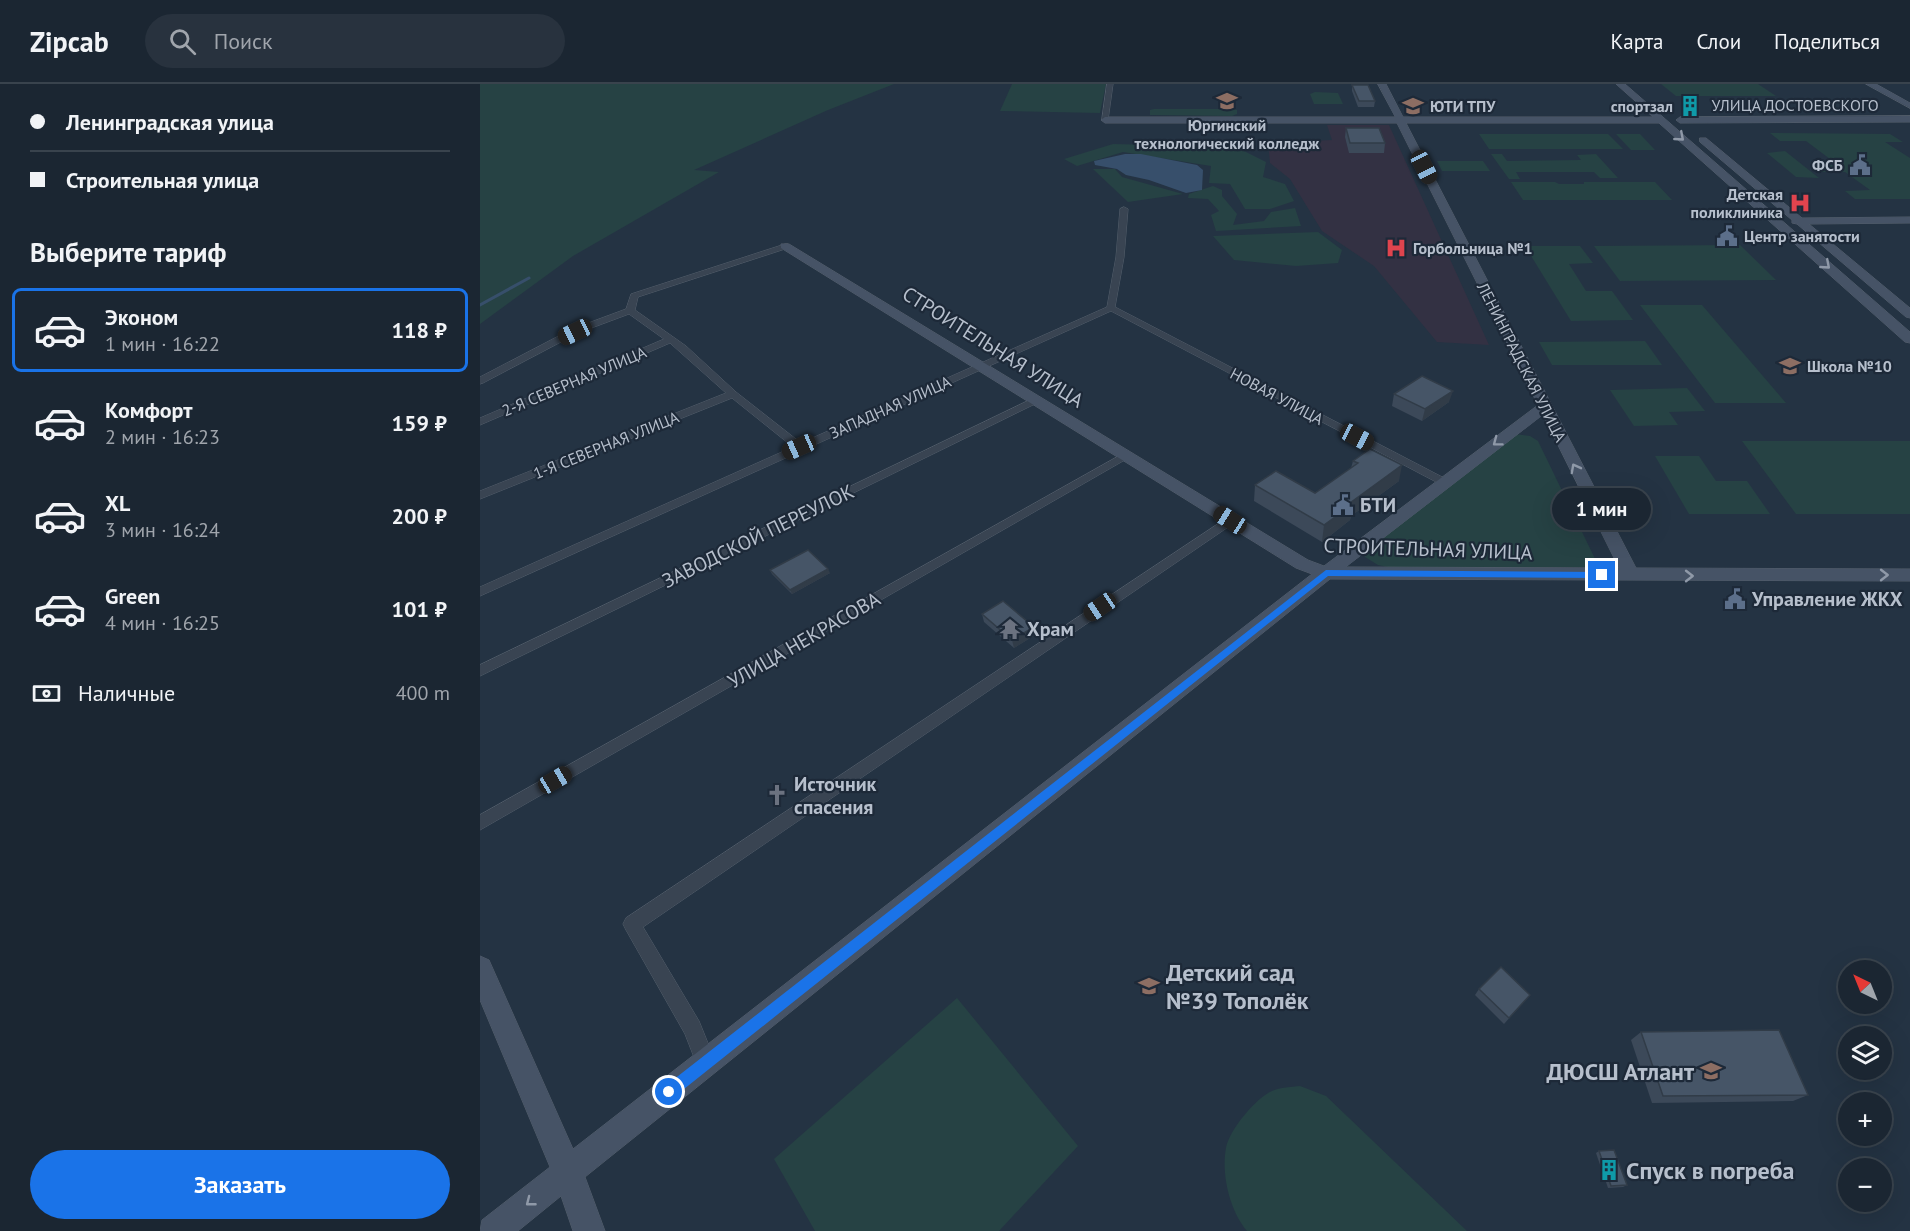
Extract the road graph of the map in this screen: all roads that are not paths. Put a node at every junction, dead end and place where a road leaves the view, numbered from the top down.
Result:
1 (1110, 84) edge
2 (1382, 84) edge
3 (1620, 84) edge
4 (1870, 84) edge
5 (1910, 106) edge
6 (1667, 110) dead end
7 (1105, 120) joint
8 (1661, 120) junction
9 (1680, 120) junction
10 (1910, 120) edge
11 (1401, 121) junction
12 (1124, 209) dead end
13 (1910, 220) edge
14 (1776, 221) junction
15 (1799, 221) junction
16 (785, 246) joint
17 (1111, 308) junction
18 (630, 311) junction
19 (1910, 314) edge
20 (1910, 339) edge
21 (669, 340) junction
22 (981, 366) junction
23 (480, 381) edge
24 (733, 394) junction
25 (1036, 400) junction
26 (1544, 407) junction
27 (480, 422) edge
28 (799, 447) junction
29 (1126, 455) junction
30 (1444, 482) junction
31 (480, 495) edge
32 (1230, 520) junction
33 (1326, 573) junction
34 (1631, 575) junction
35 (1910, 575) edge
36 (480, 592) edge
37 (480, 671) edge
38 (480, 823) edge
39 (482, 983) edge
40 (706, 1063) junction
41 (568, 1173) junction
42 (493, 1231) edge
43 (589, 1231) edge

1 - 7 street
2 - 11 street, ЛЕНИНГРАДСКАЯ УЛИЦА
3 - 8 street
4 - 5 street
6 - 9 street
7 - 11 street
8 - 11 street
8 -> 14 street
9 - 10 street, УЛИЦА ДОСТОЕВСКОГО
9 - 15 street
11 - 26 street, ЛЕНИНГРАДСКАЯ УЛИЦА
12 - 17 street
13 - 15 street
14 - 15 street
14 -> 20 street
15 - 19 street
16 - 18 street
16 - 22 street, СТРОИТЕЛЬНАЯ УЛИЦА
17 - 22 street, ЗАПАДНАЯ УЛИЦА
17 - 30 street, НОВАЯ УЛИЦА
18 - 21 street
18 - 23 street
21 - 24 street
21 - 27 street, 2-Я СЕВЕРНАЯ УЛИЦА
22 - 25 street, СТРОИТЕЛЬНАЯ УЛИЦА
22 - 28 street, ЗАПАДНАЯ УЛИЦА
24 - 28 street
24 - 31 street, 1-Я СЕВЕРНАЯ УЛИЦА
25 - 29 street, СТРОИТЕЛЬНАЯ УЛИЦА
25 - 37 street, ЗАВОДСКОЙ ПЕРЕУЛОК
26 -> 30 street
34 -> 26 street, ЛЕНИНГРАДСКАЯ УЛИЦА
28 - 36 street, ЗАПАДНАЯ УЛИЦА
29 - 32 street, СТРОИТЕЛЬНАЯ УЛИЦА
29 - 38 street, УЛИЦА НЕКРАСОВА
30 - 33 street
32 - 33 street, СТРОИТЕЛЬНАЯ УЛИЦА
32 - 40 street
33 - 34 street, СТРОИТЕЛЬНАЯ УЛИЦА
33 - 40 street
34 -> 35 street, СТРОИТЕЛЬНАЯ УЛИЦА
39 - 41 street
40 - 41 street
41 -> 42 street
41 - 43 street

